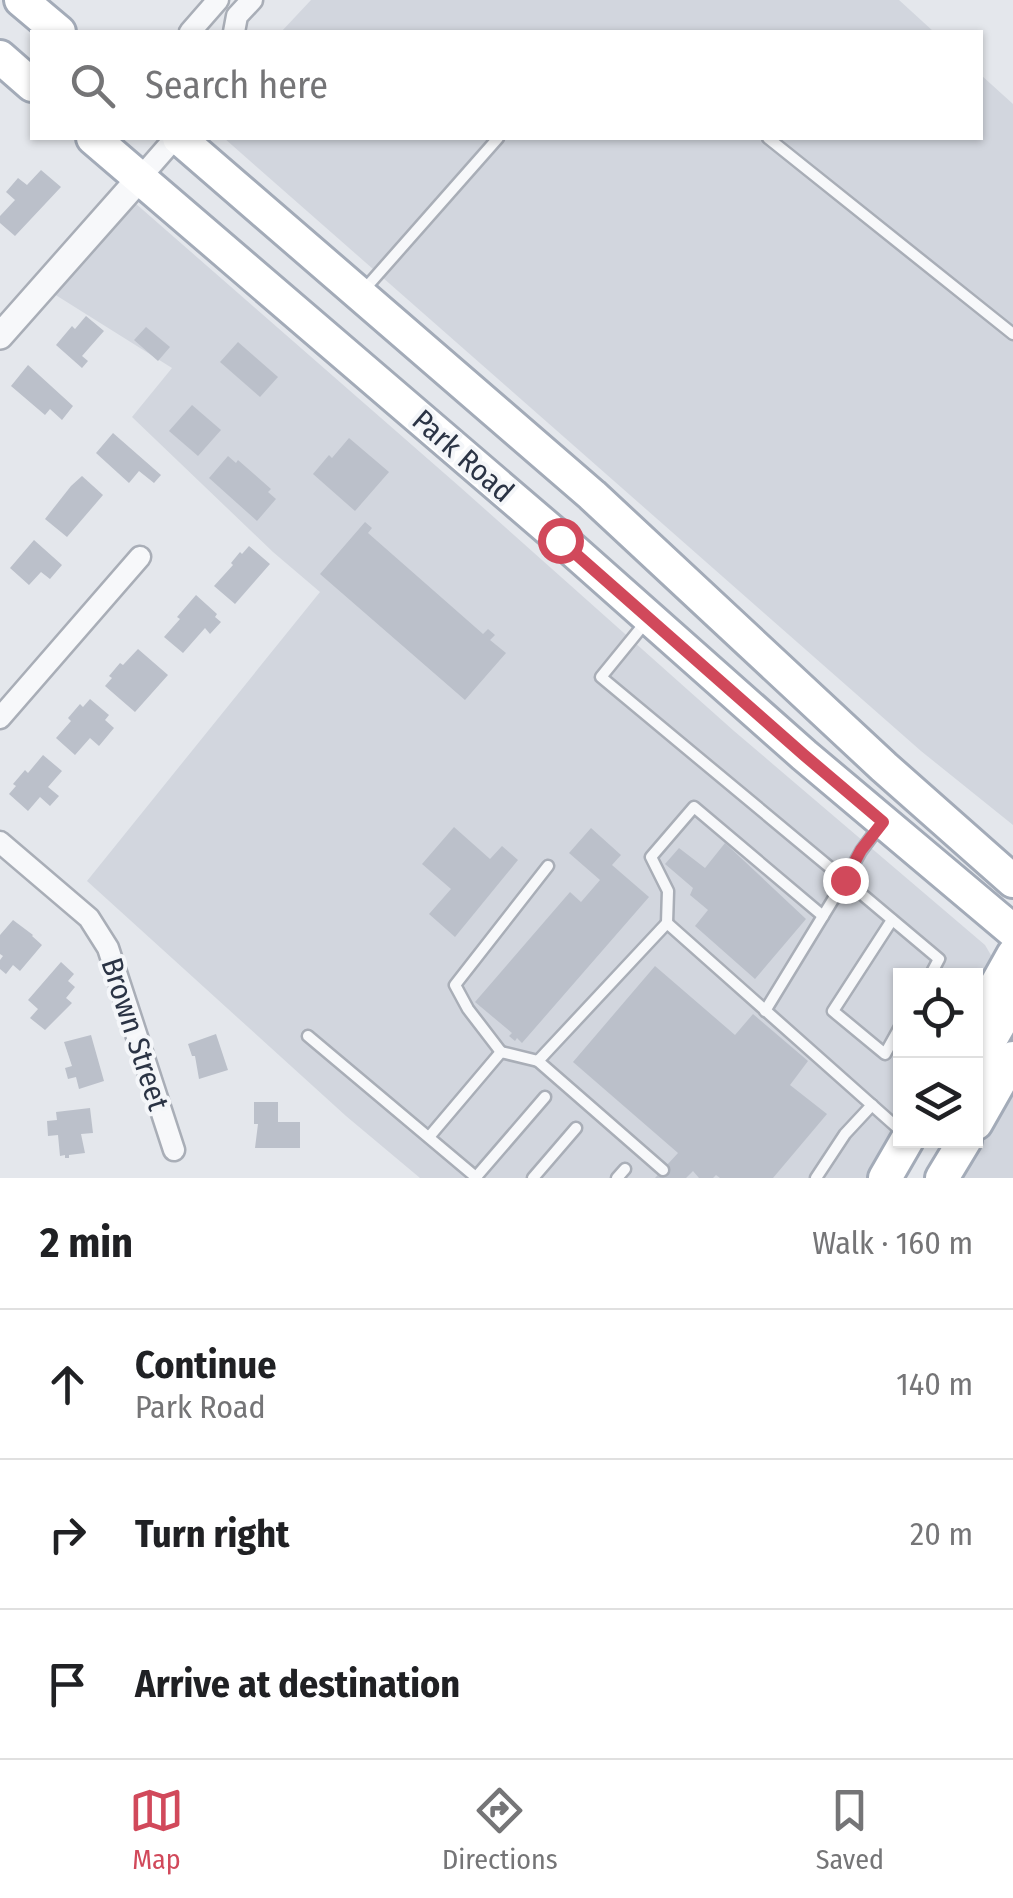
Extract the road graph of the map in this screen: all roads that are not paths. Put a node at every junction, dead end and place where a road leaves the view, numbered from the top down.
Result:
1 (21, 0) edge
2 (218, 0) edge
3 (252, 0) edge
4 (235, 24) edge
5 (56, 30) edge
6 (192, 30) edge
7 (0, 57) edge
8 (30, 83) edge
9 (95, 140) edge
10 (175, 140) edge
11 (179, 140) edge
12 (496, 140) edge
13 (770, 140) edge
14 (140, 178) junction
15 (360, 294) junction
16 (1013, 334) edge
17 (0, 336) edge
18 (140, 557) dead end
19 (649, 618) junction
20 (0, 718) edge
21 (883, 822) junction
22 (0, 842) edge
23 (548, 866) dead end
24 (845, 880) junction
25 (1013, 881) edge
26 (823, 916) junction
27 (892, 920) junction
28 (667, 924) junction
29 (1013, 931) edge
30 (1013, 955) edge
31 (934, 968) edge
32 (1013, 1000) edge
33 (983, 1009) edge
34 (766, 1010) junction
35 (308, 1036) dead end
36 (893, 1040) edge
37 (501, 1052) junction
38 (979, 1058) edge
39 (1013, 1058) edge
40 (538, 1061) junction
41 (545, 1097) dead end
42 (872, 1105) junction
43 (983, 1111) edge
44 (893, 1124) edge
45 (576, 1128) dead end
46 (429, 1137) junction
47 (902, 1148) edge
48 (928, 1148) edge
49 (960, 1148) edge
50 (174, 1150) dead end
51 (663, 1170) dead end
52 (476, 1177) edge
53 (533, 1178) edge
54 (816, 1178) edge
55 (885, 1178) edge
56 (911, 1178) edge
57 (942, 1178) edge

1 - 5 main road
2 - 4 street
2 - 6 street
3 - 4 street
7 - 8 main road
9 - 14 main road, Park Road
10 - 14 street
11 - 15 main road, Park Road
12 - 15 lane
13 - 16 lane
14 - 17 street
14 - 19 main road, Park Road
15 - 25 main road, Park Road
18 - 20 street
19 - 21 main road, Park Road
19 - 24 lane
21 - 24 lane
21 - 29 main road, Park Road
22 - 50 street, Brown Street
23 - 37 lane
24 - 26 lane
24 - 27 lane
26 - 28 lane
26 - 34 lane
27 - 31 lane
27 - 36 lane
28 - 34 lane
28 - 40 lane
30 - 33 main road
32 - 38 main road
34 - 42 lane
35 - 46 lane
37 - 40 lane
37 - 46 lane
39 - 43 main road
40 - 51 lane
41 - 52 lane
42 - 44 lane
42 - 54 lane
45 - 53 lane
46 - 52 lane
47 - 55 main road
48 - 56 main road
49 - 57 main road

